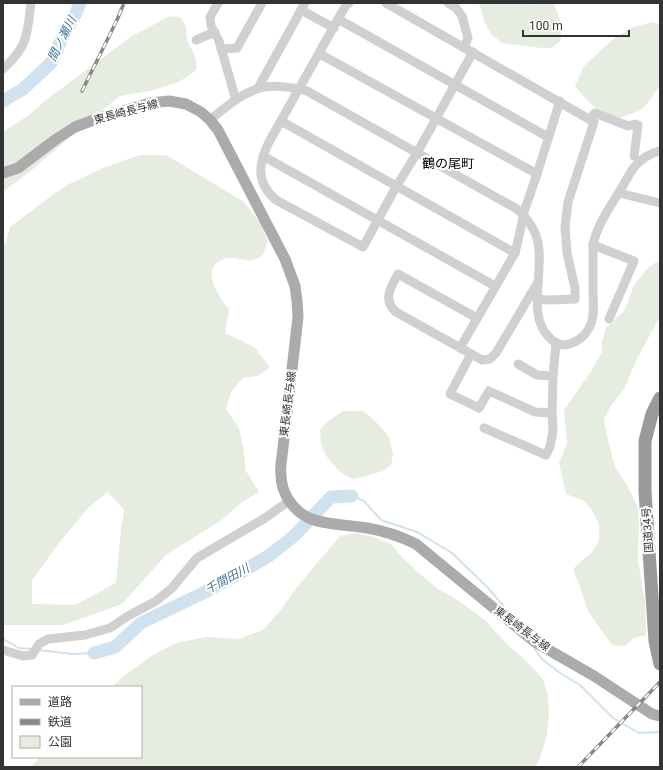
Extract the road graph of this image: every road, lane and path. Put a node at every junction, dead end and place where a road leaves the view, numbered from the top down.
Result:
1 (31, 3) edge
2 (218, 3) edge
3 (262, 3) edge
4 (349, 3) edge
5 (386, 3) edge
6 (448, 3) edge
7 (303, 6) edge
8 (338, 19) junction
9 (334, 28) junction
10 (214, 32) junction
11 (196, 40) dead end
12 (464, 47) junction
13 (221, 49) junction
14 (473, 52) junction
15 (320, 54) junction
16 (3, 69) edge
17 (455, 85) junction
18 (258, 88) junction
19 (299, 89) junction
20 (236, 100) junction
21 (560, 102) junction
22 (436, 118) junction
23 (590, 119) junction
24 (210, 120) junction
25 (281, 121) junction
26 (548, 137) junction
27 (660, 151) edge
28 (416, 153) junction
29 (263, 156) junction
30 (634, 156) dead end
31 (3, 173) edge
32 (537, 174) junction
33 (396, 186) junction
34 (619, 193) junction
35 (660, 203) edge
36 (523, 215) junction
37 (379, 221) junction
38 (593, 245) junction
39 (515, 253) junction
40 (538, 281) junction
41 (495, 286) junction
42 (537, 299) junction
43 (477, 318) junction
44 (609, 319) dead end
45 (556, 343) junction
46 (460, 348) junction
47 (471, 354) junction
48 (518, 364) dead end
49 (553, 376) junction
50 (660, 398) edge
51 (552, 413) junction
52 (484, 428) dead end
53 (289, 501) junction
54 (3, 650) edge
55 (660, 664) edge
56 (660, 716) edge

1 - 16 street
2 - 10 street
3 - 13 street
4 - 8 street
5 - 12 street
6 - 12 street
7 - 9 street
7 - 18 street
8 - 9 street
8 - 17 street
9 - 15 street
10 - 11 street
10 - 13 street
12 - 14 street
13 - 20 street
14 - 17 street
14 - 21 street
15 - 19 street
15 - 22 street
17 - 22 street
17 - 26 street
18 - 19 street
18 - 20 street
19 - 25 street
19 - 28 street
20 - 24 street
21 - 23 street
21 - 26 street
22 - 28 street
22 - 32 street
23 - 30 street
23 - 42 street
24 - 31 main road, 東長崎長与線
24 - 53 main road, 東長崎長与線
25 - 29 street
25 - 33 street
26 - 32 street
27 - 34 street
28 - 33 street
28 - 36 street
29 - 37 street
29 - 37 street
32 - 36 street
33 - 37 street
33 - 39 street
34 - 35 street
34 - 38 street
36 - 39 street
36 - 40 street
37 - 41 street
38 - 44 street
38 - 45 street
39 - 41 street
40 - 42 street
40 - 47 street
41 - 43 street
42 - 45 street
43 - 46 street
43 - 46 street
45 - 49 street
46 - 47 street
47 - 51 street
48 - 49 street
49 - 51 street
50 - 55 highway, 国道34号
51 - 52 street
53 - 54 street
53 - 56 main road, 東長崎長与線

